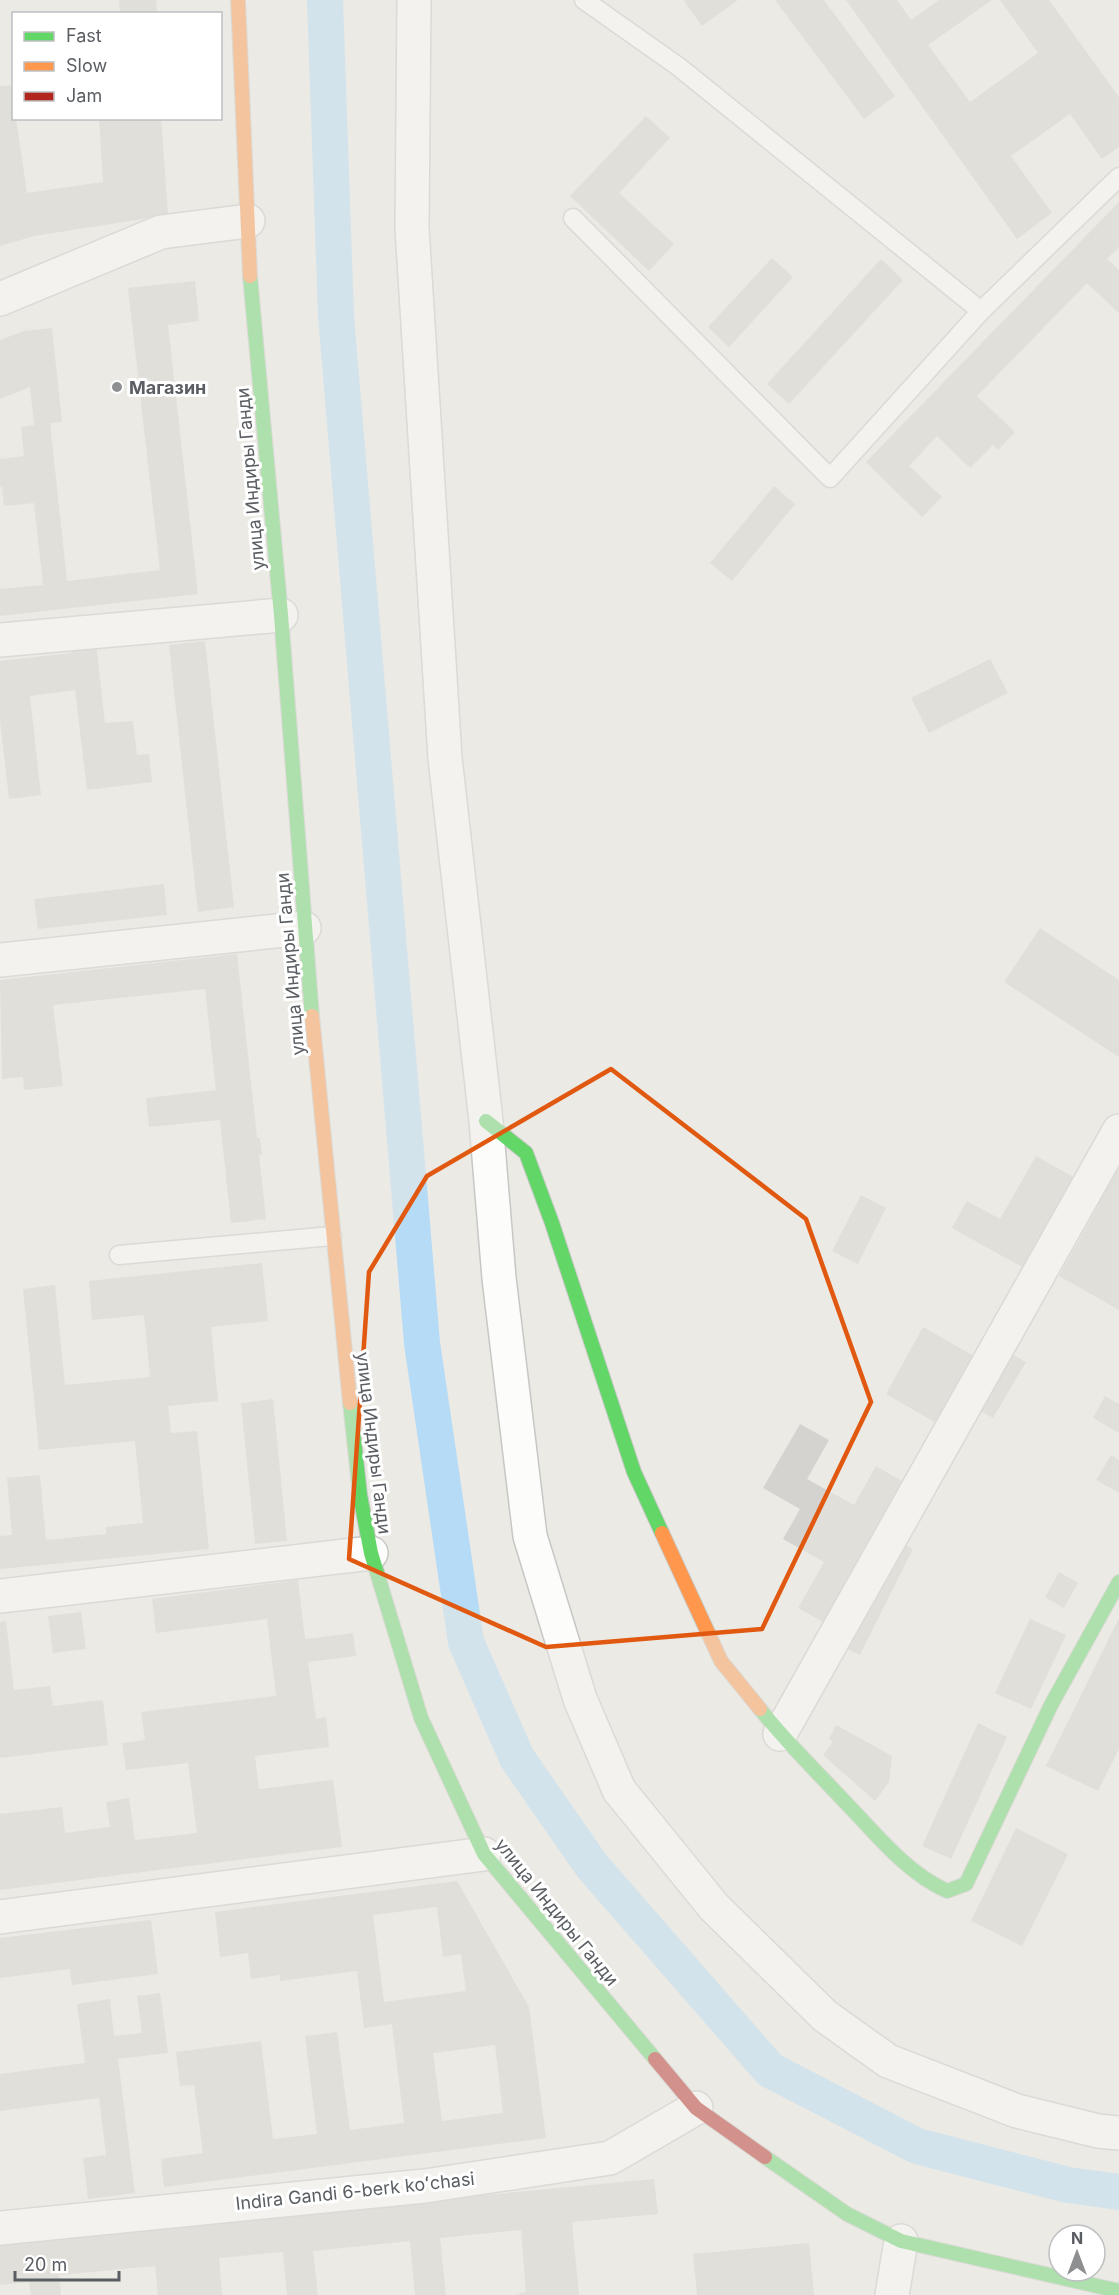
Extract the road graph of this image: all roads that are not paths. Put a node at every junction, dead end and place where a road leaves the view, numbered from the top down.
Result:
1 (238, 0) edge
2 (414, 0) edge
3 (584, 0) edge
4 (1119, 177) edge
5 (573, 218) dead end
6 (248, 221) junction
7 (0, 299) edge
8 (981, 311) junction
9 (281, 615) junction
10 (0, 640) edge
11 (304, 928) junction
12 (0, 960) edge
13 (486, 1121) junction
14 (1119, 1131) edge
15 (332, 1236) junction
16 (119, 1255) dead end
17 (371, 1553) junction
18 (1119, 1582) edge
19 (0, 1596) edge
20 (780, 1734) junction
21 (484, 1854) junction
22 (0, 1917) edge
23 (696, 2108) junction
24 (1119, 2133) edge
25 (0, 2228) edge
26 (901, 2241) junction
27 (1119, 2291) edge
28 (892, 2295) edge

1 - 6 street, улица Индиры Ганди
2 - 13 street
3 - 8 lane
4 - 8 lane
5 - 8 lane
6 - 7 street
6 - 9 street, улица Индиры Ганди
9 - 10 street
9 - 11 street, улица Индиры Ганди
11 - 12 street
11 - 15 street, улица Индиры Ганди
13 - 20 street
13 - 24 street
14 - 20 street
15 - 16 lane
15 - 17 street, улица Индиры Ганди
17 - 19 street
17 - 21 street, улица Индиры Ганди
18 - 20 street
21 - 22 street
21 - 23 street, улица Индиры Ганди
23 - 25 street, Indira Gandi 6-berk koʻchasi
23 - 26 street, улица Индиры Ганди
26 - 27 street, улица Индиры Ганди
26 - 28 street

